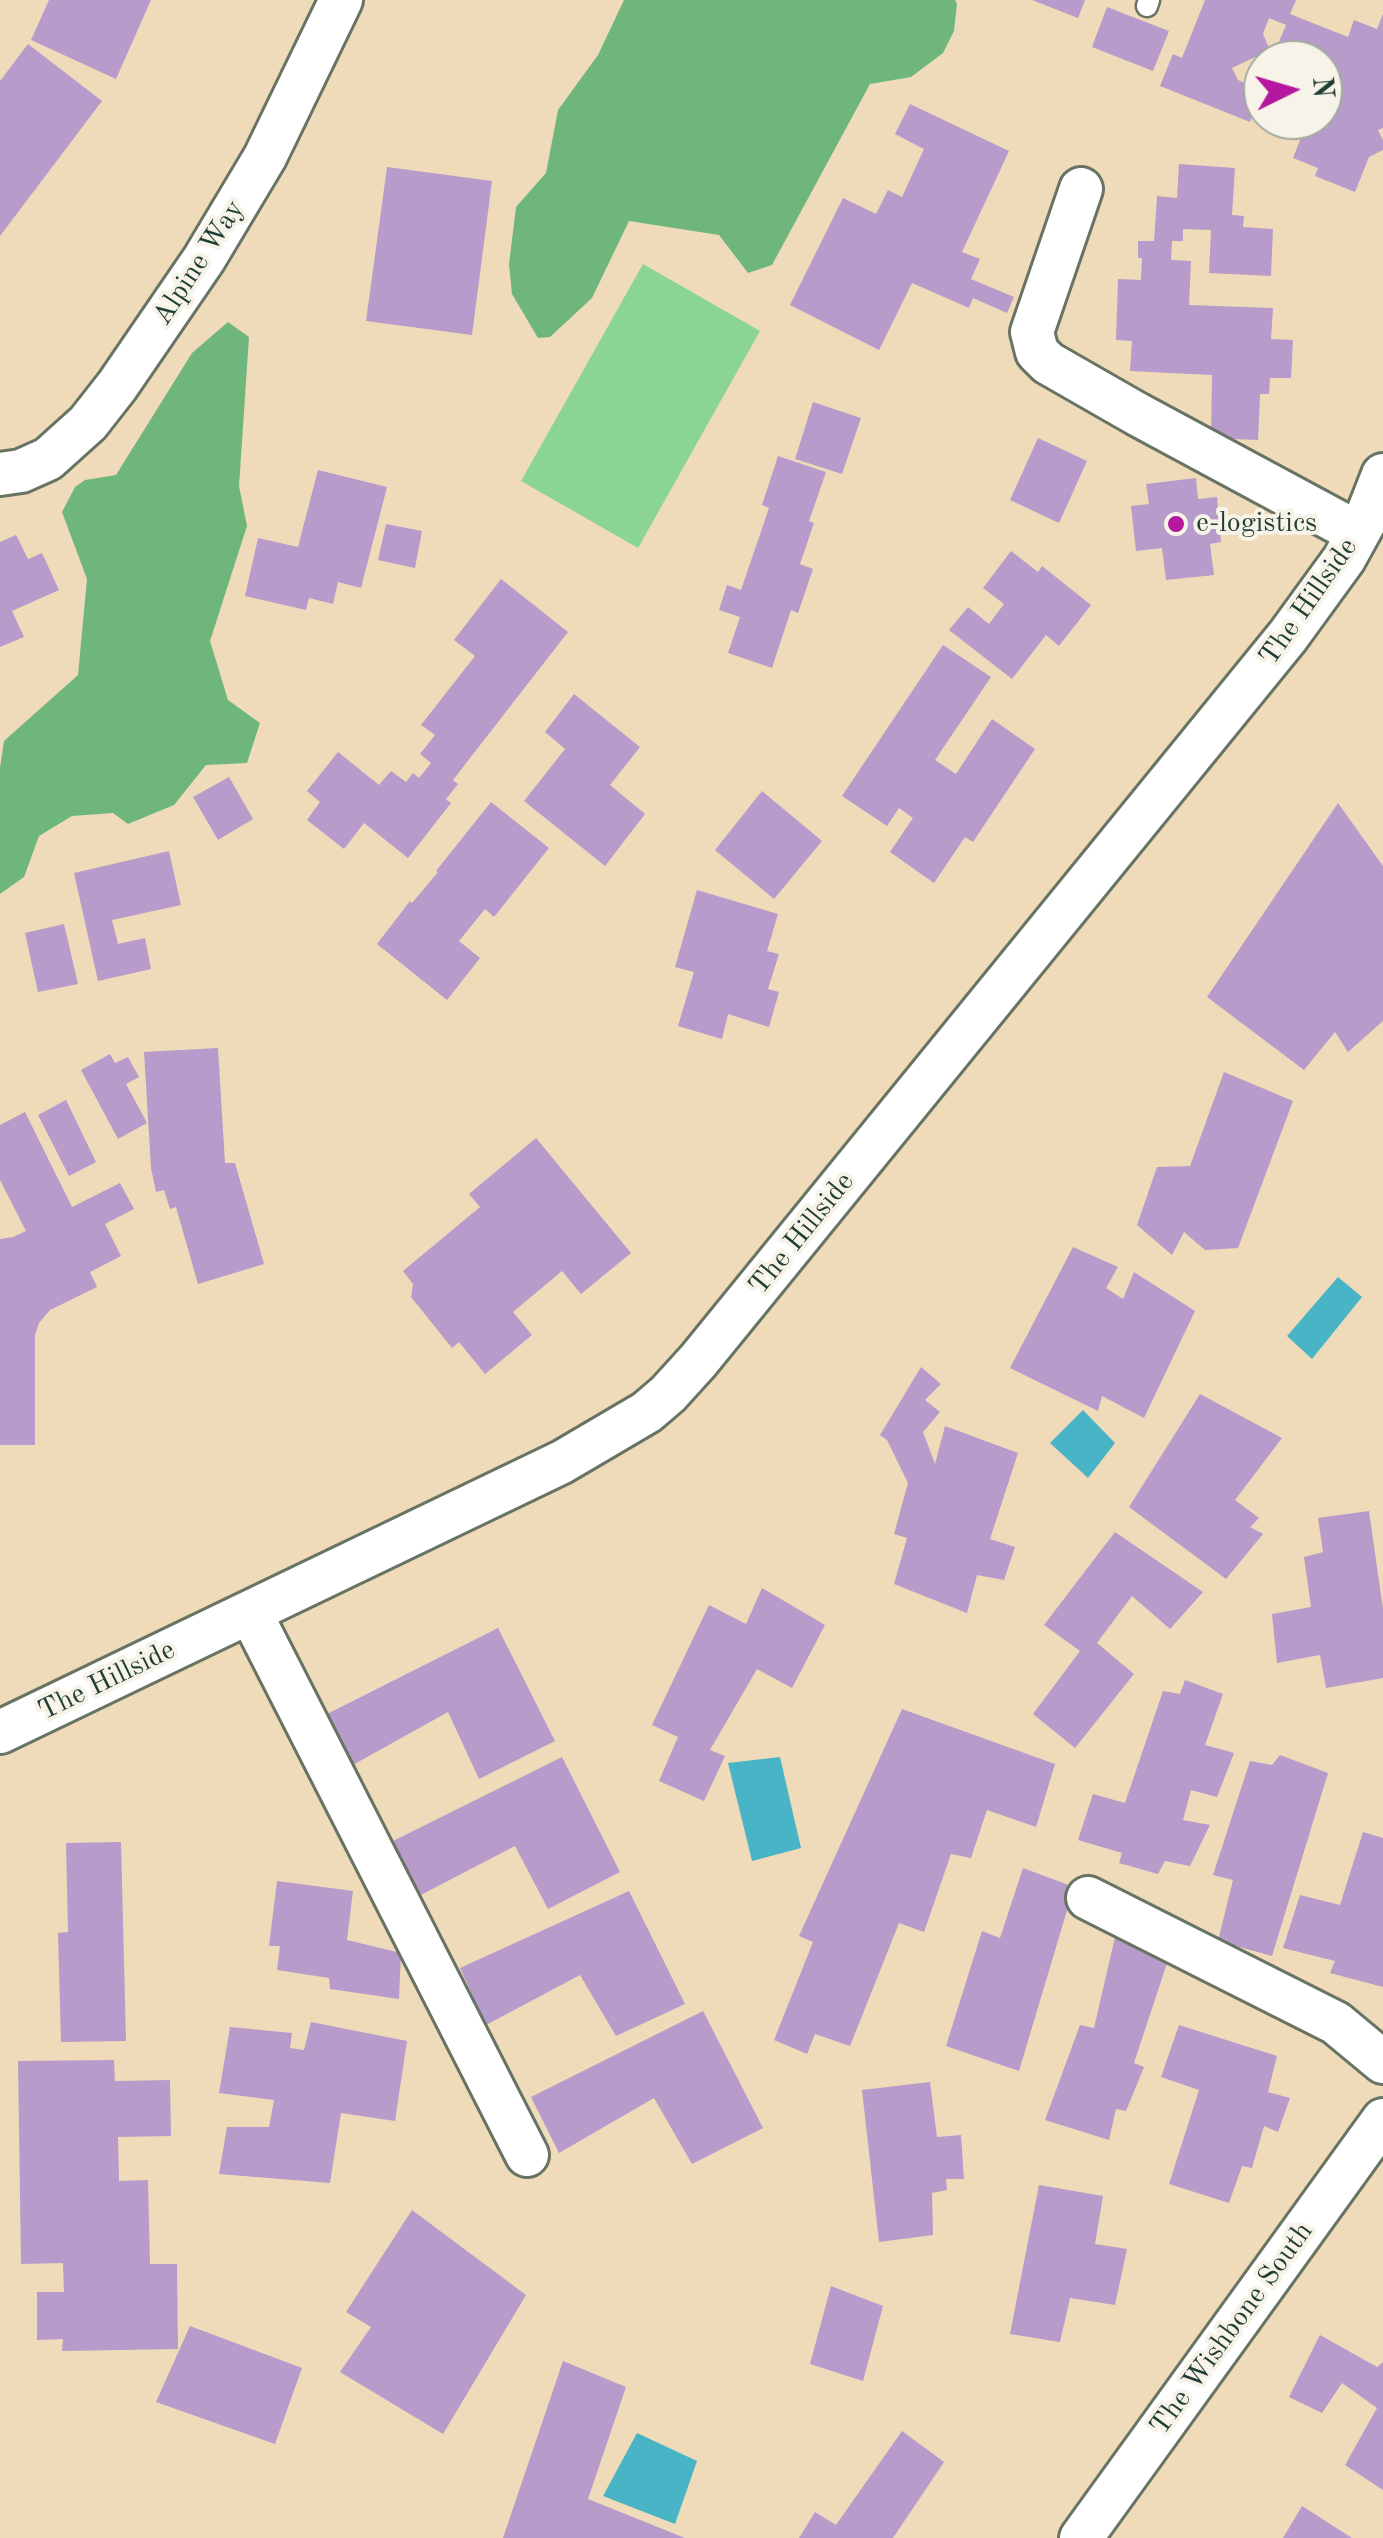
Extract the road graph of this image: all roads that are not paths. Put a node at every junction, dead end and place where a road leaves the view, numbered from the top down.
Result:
1 (342, 0) edge
2 (1080, 189) dead end
3 (0, 474) edge
4 (1383, 475) edge
5 (1358, 533) junction
6 (250, 1612) junction
7 (0, 1732) edge
8 (1088, 1898) dead end
9 (1383, 2062) edge
10 (1383, 2120) edge
11 (527, 2155) dead end
12 (1081, 2538) edge

1 - 3 street, Alpine Way
2 - 5 street
4 - 5 street, The Hillside
5 - 6 street, The Hillside
6 - 7 street, The Hillside
6 - 11 street
8 - 9 street
10 - 12 street, The Wishbone South

